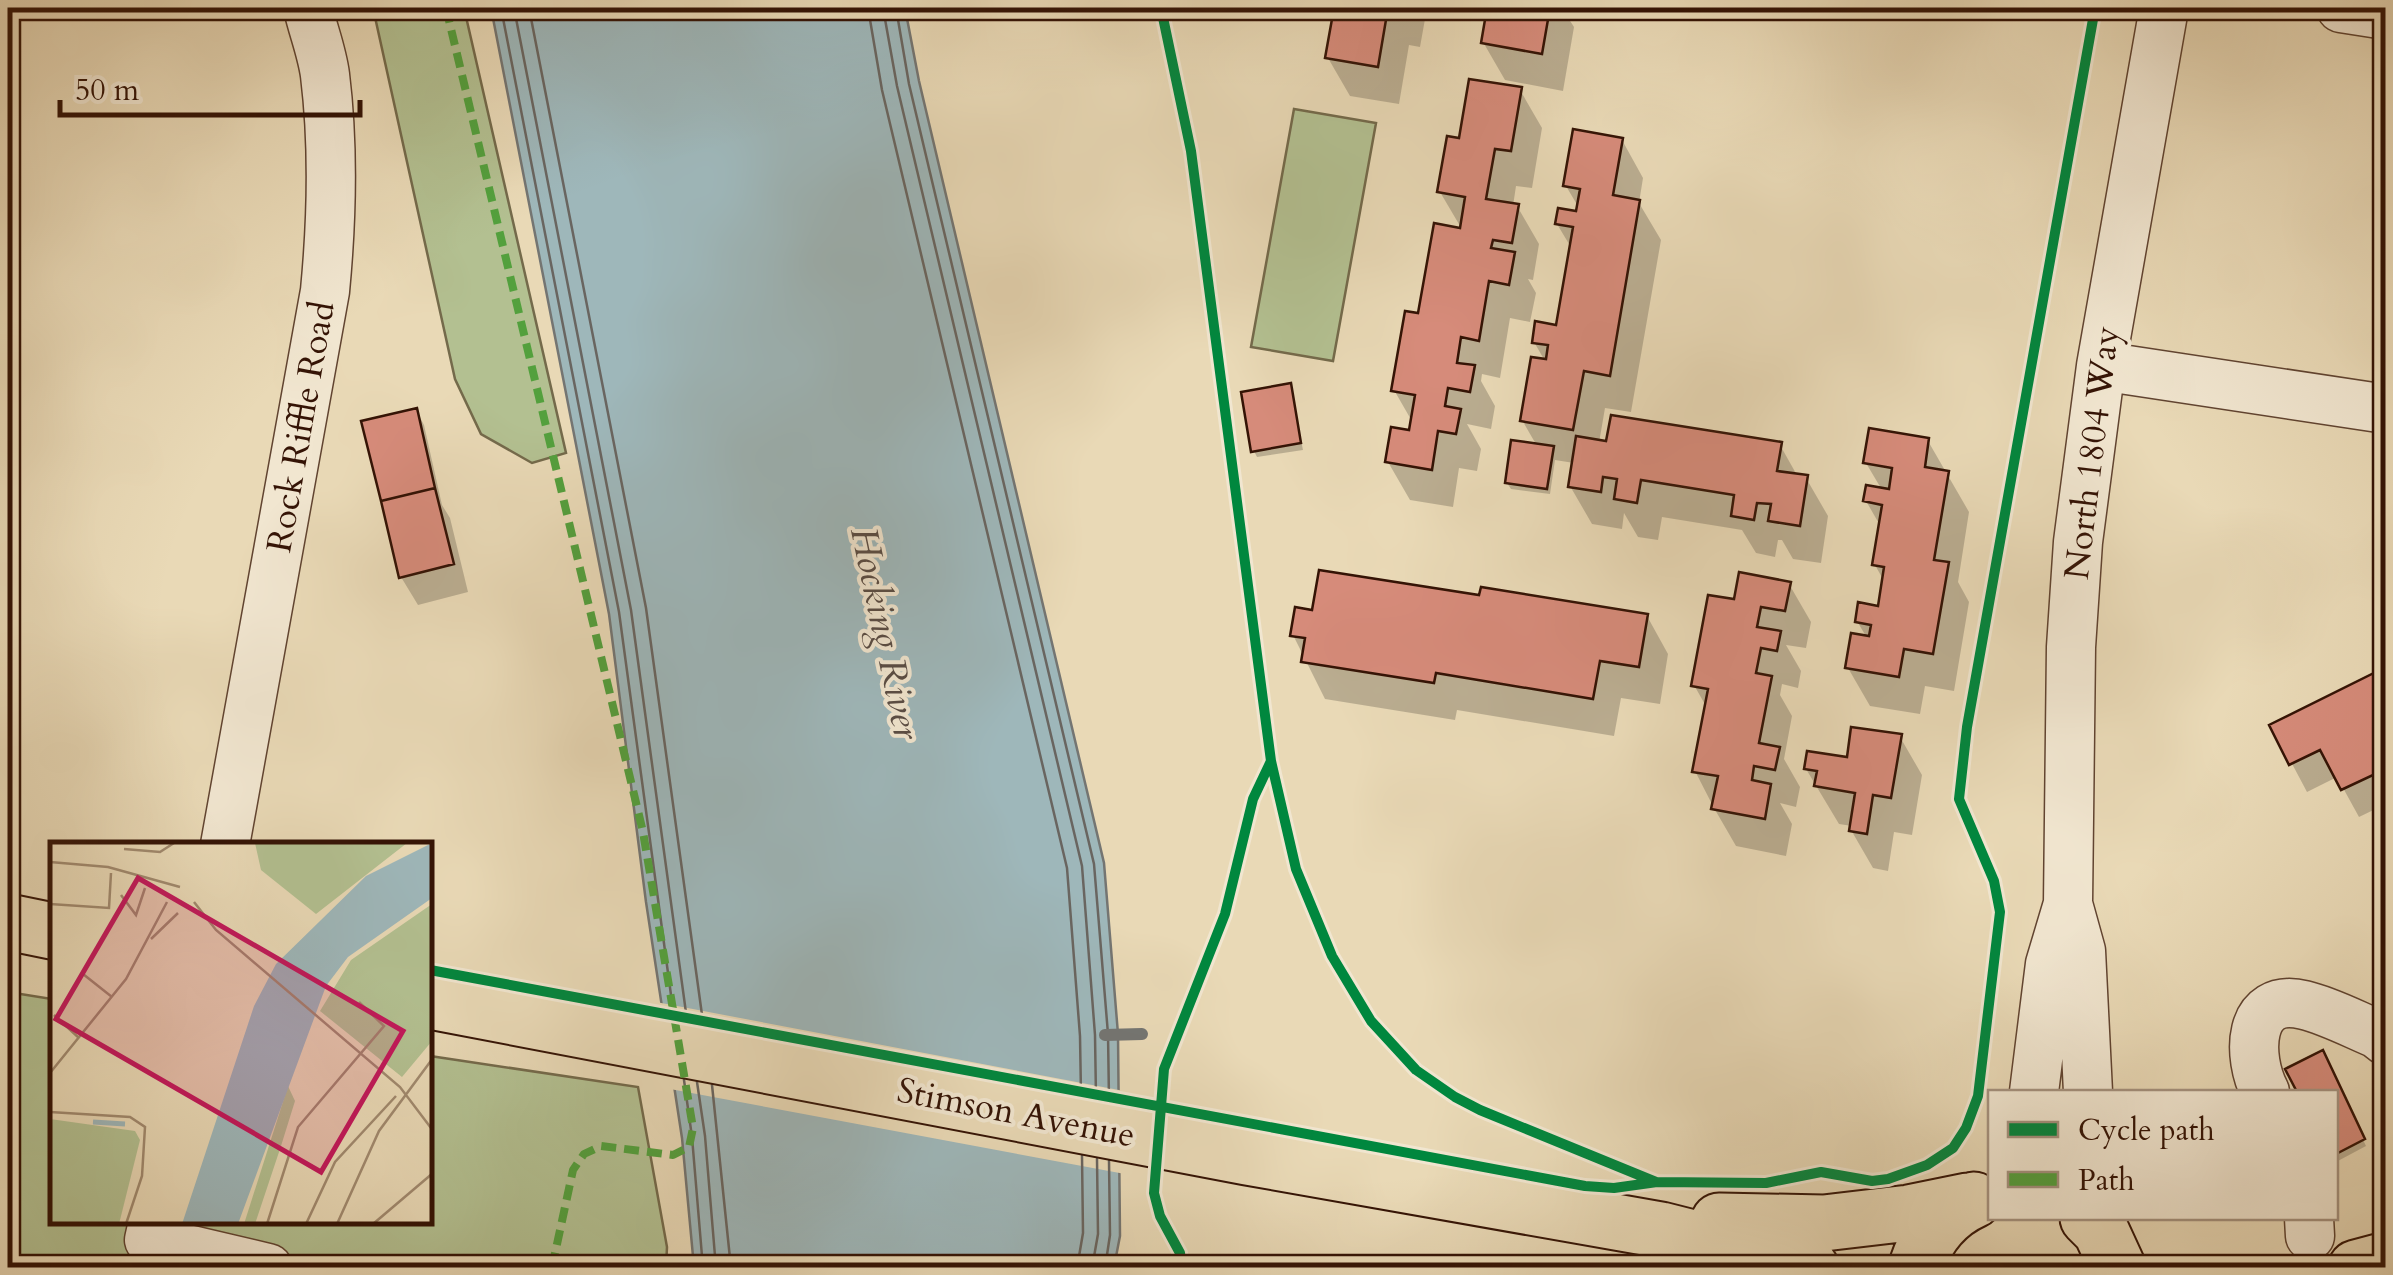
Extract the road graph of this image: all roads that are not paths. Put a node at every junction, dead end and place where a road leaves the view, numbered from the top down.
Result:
1 (308, 8) edge
2 (2164, 8) edge
3 (2342, 8) edge
4 (2386, 15) edge
5 (2100, 366) junction
6 (2386, 409) edge
7 (226, 842) edge
8 (2068, 904) junction
9 (8, 922) edge
10 (50, 931) edge
11 (432, 1001) edge
12 (2386, 1041) edge
13 (2034, 1090) edge
14 (2088, 1090) edge
15 (2264, 1090) edge
16 (1984, 1195) edge
17 (152, 1225) edge
18 (1661, 1230) junction
19 (2386, 1260) edge
20 (268, 1268) edge
21 (1811, 1268) edge
22 (1916, 1268) edge
23 (2356, 1268) edge

1 - 7 street, Rock Riffle Road
2 - 5 street, North 1804 Way
3 - 4 street
5 - 6 street
5 - 8 street, North 1804 Way
8 - 13 street, North 1804 Way
8 - 14 street, North 1804 Way
9 - 10 main road
11 - 18 main road, Stimson Avenue
12 - 15 street
16 - 18 main road, Stimson Avenue
16 - 22 main road
17 - 20 street
18 - 21 main road, Stimson Avenue
19 - 23 main road

